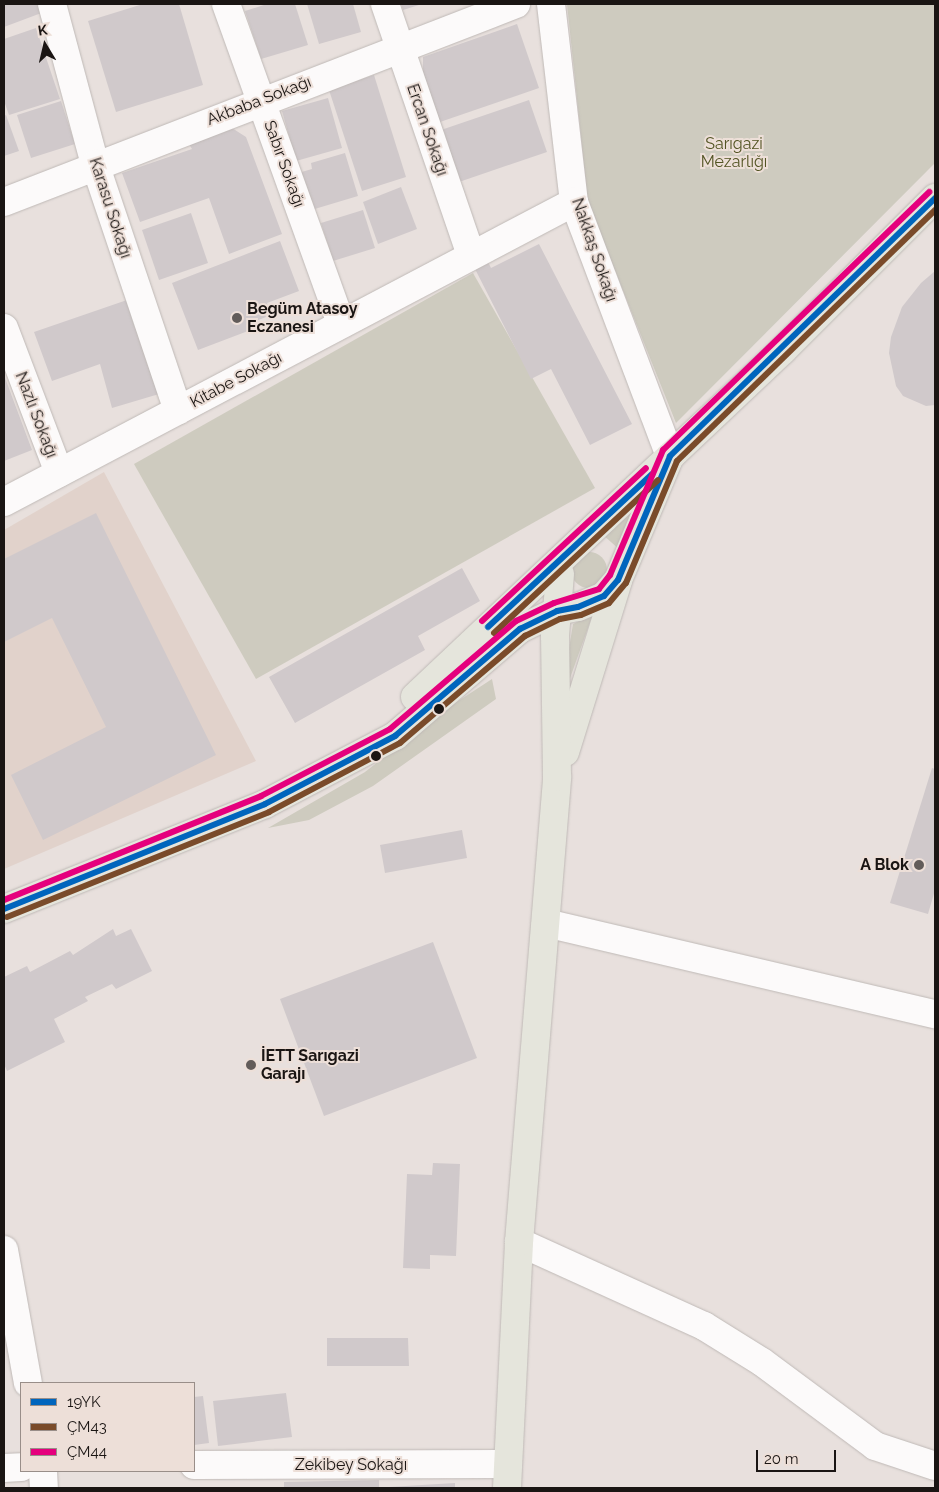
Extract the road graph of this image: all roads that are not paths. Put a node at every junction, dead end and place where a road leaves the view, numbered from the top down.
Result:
1 (52, 4) edge
2 (226, 4) edge
3 (385, 4) edge
4 (516, 4) edge
5 (551, 4) edge
6 (398, 48) junction
7 (262, 100) junction
8 (95, 164) junction
9 (935, 198) edge
10 (4, 202) edge
11 (574, 202) junction
12 (470, 256) junction
13 (341, 324) junction
14 (4, 328) edge
15 (178, 410) junction
16 (670, 456) junction
17 (58, 473) junction
18 (4, 502) edge
19 (566, 558) junction
20 (619, 575) junction
21 (596, 600) junction
22 (557, 611) junction
23 (349, 758) junction
24 (557, 777) junction
25 (4, 909) edge
26 (546, 923) junction
27 (935, 1014) edge
28 (519, 1242) junction
29 (4, 1250) edge
30 (28, 1382) edge
31 (195, 1466) edge
32 (935, 1466) edge
33 (20, 1467) edge
34 (4, 1468) edge
35 (43, 1472) edge
36 (507, 1476) edge
37 (44, 1488) edge

1 - 8 street, Karasu Sokağı
2 - 7 street, Sabır Sokağı
3 - 6 street, Ercan Sokağı
4 - 6 street, Akbaba Sokağı
5 - 11 street, Nakkaş Sokağı
6 - 7 street, Akbaba Sokağı
6 - 12 street, Ercan Sokağı
7 - 8 street, Akbaba Sokağı
7 - 13 street, Sabır Sokağı
8 - 10 street, Akbaba Sokağı
8 - 15 street, Karasu Sokağı
9 - 16 main road
11 - 12 street, Kitabe Sokağı
11 - 16 street, Nakkaş Sokağı
12 - 13 street, Kitabe Sokağı
13 - 15 street, Kitabe Sokağı
14 - 17 street, Nazlı Sokağı
15 - 17 street, Kitabe Sokağı
16 - 19 main road
16 - 20 main road
17 - 18 street, Kitabe Sokağı
19 - 20 main road
19 - 21 main road
19 - 22 main road
19 - 23 main road
20 - 21 main road
20 - 24 main road
21 - 22 main road
22 - 23 main road
22 - 24 main road
23 - 25 main road
24 - 26 main road
26 - 27 street
26 - 28 main road
28 - 32 street
28 - 36 main road
29 - 30 street
31 - 36 street, Zekibey Sokağı
33 - 34 street
35 - 37 street

